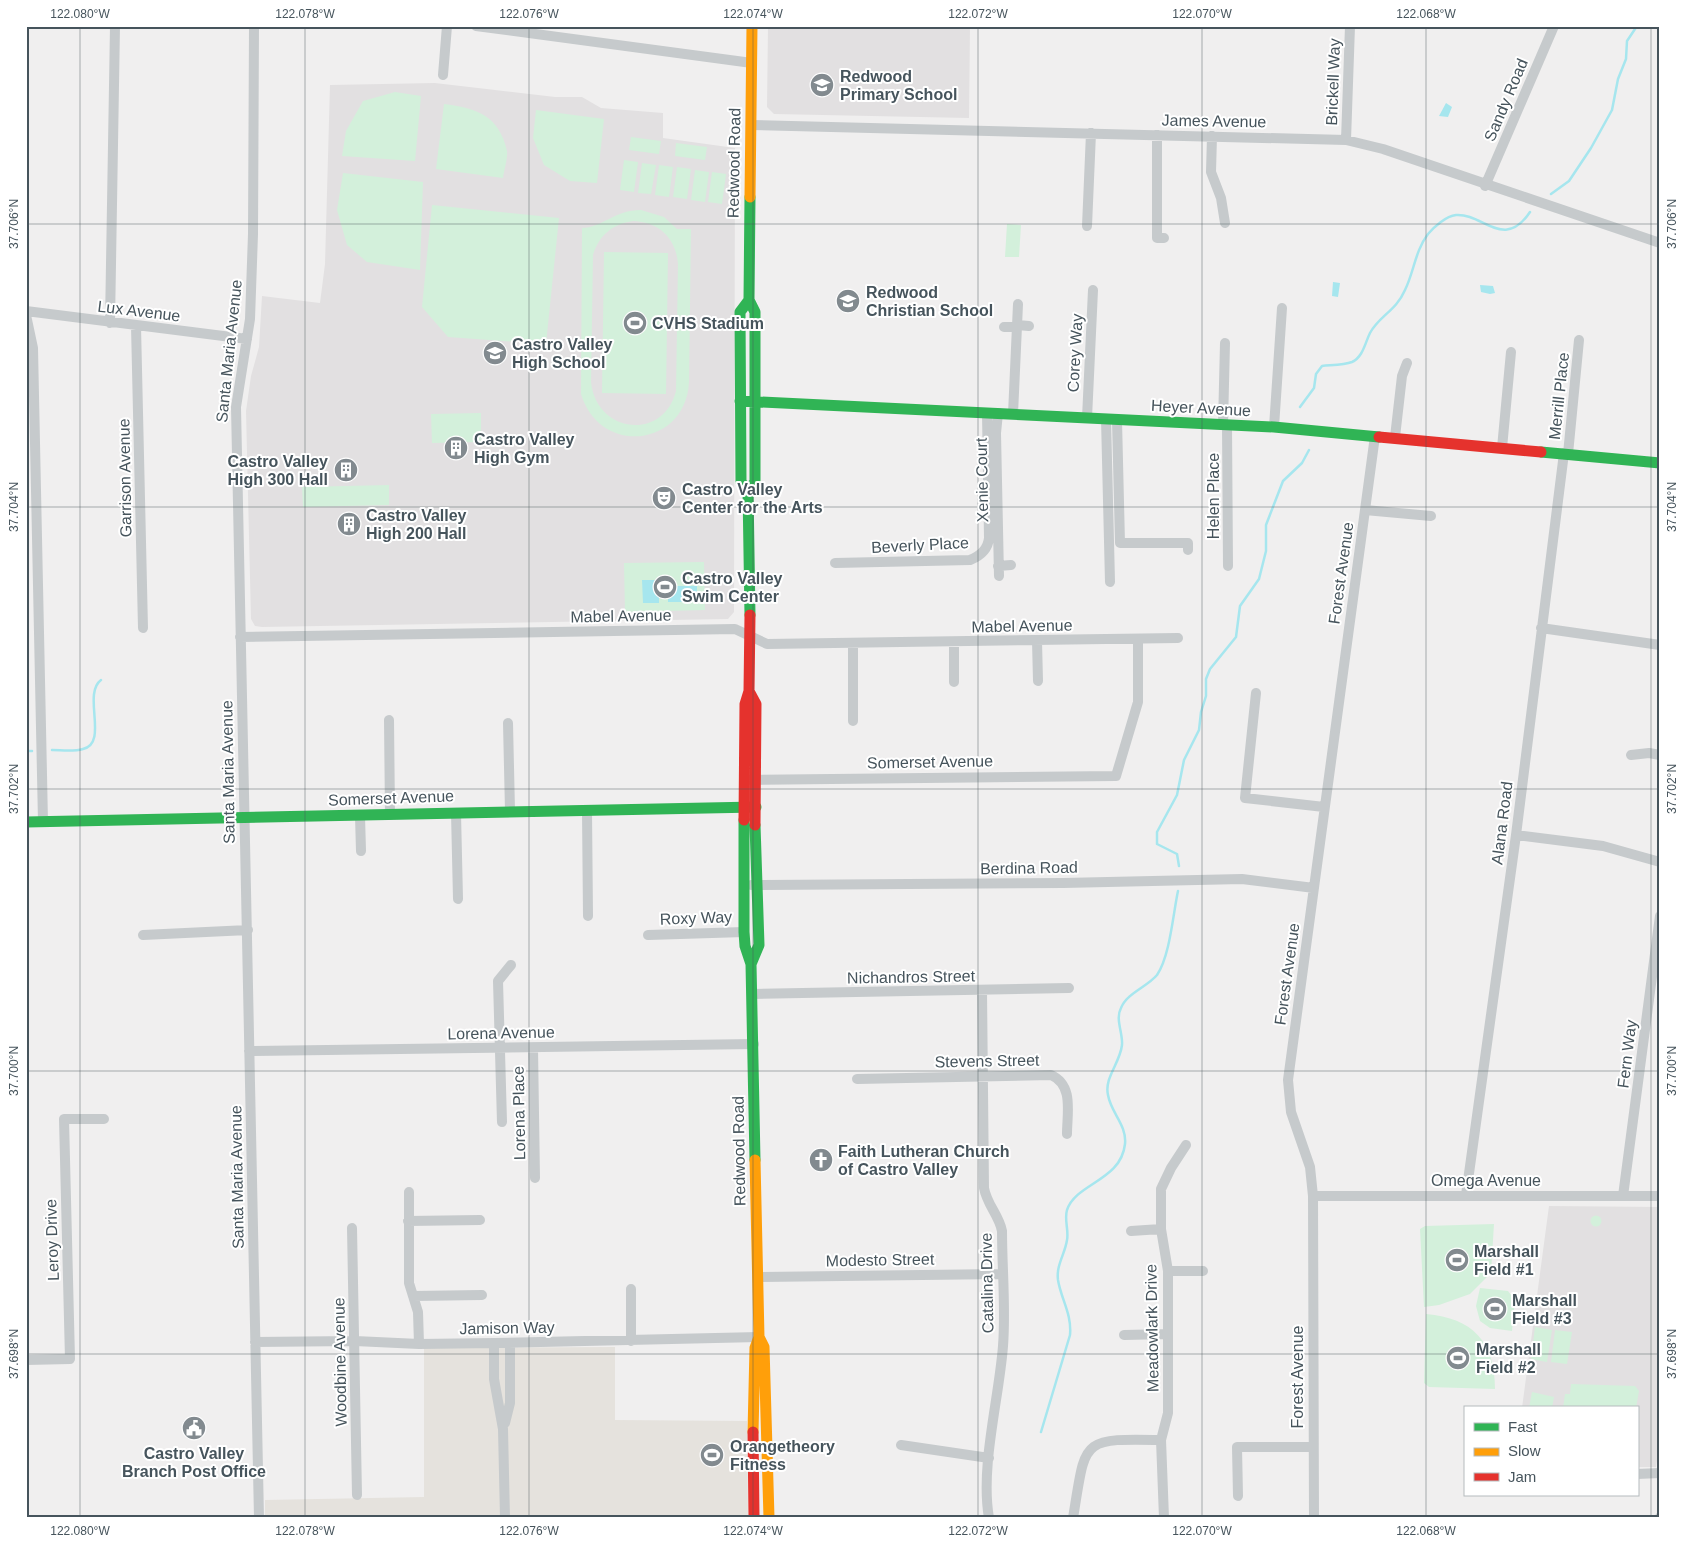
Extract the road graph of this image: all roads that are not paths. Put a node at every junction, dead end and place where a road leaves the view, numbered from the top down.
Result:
1 (115, 26) edge
2 (254, 26) edge
3 (447, 26) edge
4 (752, 26) edge
5 (1350, 26) edge
6 (1554, 26) edge
7 (483, 27) edge
8 (752, 63) junction
9 (443, 75) dead end
10 (751, 124) junction
11 (1092, 133) junction
12 (1157, 135) junction
13 (1212, 136) junction
14 (1346, 140) junction
15 (1485, 186) junction
16 (1225, 223) dead end
17 (1087, 226) dead end
18 (1164, 238) dead end
19 (1660, 243) edge
20 (1093, 290) dead end
21 (749, 300) junction
22 (1018, 304) dead end
23 (1282, 308) dead end
24 (26, 311) edge
25 (26, 315) edge
26 (110, 322) junction
27 (136, 326) junction
28 (1004, 326) dead end
29 (1017, 326) junction
30 (1030, 326) dead end
31 (247, 339) junction
32 (1579, 340) dead end
33 (1225, 343) dead end
34 (1511, 352) dead end
35 (1407, 363) dead end
36 (740, 401) junction
37 (755, 401) junction
38 (992, 413) junction
39 (1013, 414) junction
40 (1087, 418) junction
41 (1112, 419) junction
42 (1225, 425) junction
43 (1274, 427) junction
44 (1375, 436) junction
45 (1395, 438) junction
46 (1502, 448) junction
47 (1566, 454) junction
48 (1660, 463) edge
49 (748, 490) junction
50 (1366, 510) junction
51 (1431, 516) dead end
52 (1188, 550) dead end
53 (835, 563) dead end
54 (1011, 565) dead end
55 (1228, 566) dead end
56 (1110, 582) dead end
57 (143, 628) dead end
58 (1541, 628) junction
59 (750, 636) junction
60 (240, 637) junction
61 (1178, 638) dead end
62 (1138, 640) junction
63 (1036, 641) junction
64 (954, 642) junction
65 (853, 643) junction
66 (1660, 645) edge
67 (1038, 681) dead end
68 (954, 682) dead end
69 (1256, 693) dead end
70 (389, 720) dead end
71 (853, 721) dead end
72 (508, 723) dead end
73 (1631, 755) dead end
74 (1660, 756) edge
75 (751, 780) junction
76 (750, 807) junction
77 (1324, 807) junction
78 (510, 811) junction
79 (588, 811) junction
80 (456, 813) junction
81 (390, 815) junction
82 (360, 816) junction
83 (244, 817) junction
84 (26, 822) edge
85 (43, 822) junction
86 (1516, 835) junction
87 (361, 851) dead end
88 (1660, 862) edge
89 (745, 885) junction
90 (758, 885) junction
91 (1314, 888) junction
92 (458, 900) dead end
93 (588, 916) dead end
94 (1660, 916) edge
95 (248, 930) junction
96 (744, 932) junction
97 (143, 935) dead end
98 (648, 935) dead end
99 (751, 964) junction
100 (511, 965) dead end
101 (1069, 988) dead end
102 (982, 991) junction
103 (752, 994) junction
104 (754, 1044) junction
105 (499, 1048) junction
106 (533, 1048) junction
107 (249, 1051) junction
108 (982, 1077) junction
109 (857, 1079) dead end
110 (104, 1119) dead end
111 (502, 1122) dead end
112 (1067, 1134) dead end
113 (1186, 1144) dead end
114 (535, 1178) dead end
115 (409, 1192) dead end
116 (1466, 1195) junction
117 (1312, 1196) junction
118 (1623, 1196) junction
119 (1660, 1196) edge
120 (480, 1220) dead end
121 (408, 1221) junction
122 (352, 1228) dead end
123 (1161, 1229) junction
124 (1131, 1231) dead end
125 (1168, 1271) junction
126 (1203, 1271) dead end
127 (1002, 1274) junction
128 (758, 1277) junction
129 (630, 1290) dead end
130 (482, 1295) dead end
131 (413, 1296) junction
132 (1124, 1334) dead end
133 (1168, 1334) junction
134 (759, 1338) junction
135 (355, 1341) junction
136 (255, 1342) junction
137 (631, 1342) junction
138 (494, 1343) junction
139 (510, 1343) junction
140 (418, 1344) junction
141 (26, 1360) edge
142 (504, 1429) junction
143 (1161, 1440) junction
144 (901, 1445) dead end
145 (1312, 1447) junction
146 (989, 1458) junction
147 (1660, 1473) edge
148 (1638, 1474) edge
149 (357, 1495) dead end
150 (1238, 1496) dead end
151 (259, 1518) edge
152 (505, 1518) edge
153 (754, 1518) edge
154 (769, 1518) edge
155 (989, 1518) edge
156 (1073, 1518) edge
157 (1164, 1518) edge
158 (1314, 1518) edge

1 - 26 street
2 - 31 street, Santa Maria Avenue
3 - 9 street
4 - 8 main road, Redwood Road
5 - 14 street, Brickell Way
6 - 15 street, Sandy Road
7 - 8 street
8 - 10 main road, Redwood Road
10 - 11 street, James Avenue
10 - 21 main road, Redwood Road
11 - 12 street, James Avenue
11 - 17 street
12 - 13 street, James Avenue
12 - 18 street
13 - 14 street, James Avenue
13 - 16 street
14 - 15 street, James Avenue
15 - 19 street, James Avenue
20 - 40 street, Corey Way
21 - 36 main road, Redwood Road
21 - 37 main road, Redwood Road
22 - 29 street
23 - 43 street
24 - 26 street, Lux Avenue
25 - 85 street
26 - 27 street, Lux Avenue
27 - 31 street, Lux Avenue
27 - 57 street, Garrison Avenue
28 - 29 street
29 - 30 street
29 - 39 street
31 - 60 street, Santa Maria Avenue
32 - 47 street, Merrill Place
33 - 42 street, Helen Place
34 - 46 street
35 - 45 street
36 - 37 main road, Heyer Avenue
36 - 49 main road, Redwood Road
37 - 38 main road, Heyer Avenue
37 - 49 main road, Redwood Road
38 - 39 main road, Heyer Avenue
38 - 53 street, Beverly Place
38 - 54 street, Xenie Court
39 - 40 main road, Heyer Avenue
40 - 41 main road, Heyer Avenue
41 - 42 main road, Heyer Avenue
41 - 52 street
41 - 56 street
42 - 43 main road, Heyer Avenue
42 - 55 street, Helen Place
43 - 44 main road, Heyer Avenue
44 - 45 main road, Heyer Avenue
44 - 50 street, Forest Avenue
45 - 46 main road, Heyer Avenue
46 - 47 main road, Heyer Avenue
47 - 48 main road, Heyer Avenue
47 - 58 street, Alana Road
49 - 59 main road, Redwood Road
50 - 51 street
50 - 77 street, Forest Avenue
58 - 66 street
58 - 86 street, Alana Road
59 - 60 street, Mabel Avenue
59 - 65 street, Mabel Avenue
59 - 75 main road, Redwood Road
60 - 83 street, Santa Maria Avenue
61 - 62 street, Mabel Avenue
62 - 63 street, Mabel Avenue
62 - 75 street, Somerset Avenue
63 - 64 street, Mabel Avenue
63 - 67 street
64 - 65 street, Mabel Avenue
64 - 68 street
65 - 71 street
69 - 77 street
70 - 81 street
72 - 78 street
73 - 74 street
75 - 76 main road, Redwood Road
76 - 79 main road, Somerset Avenue
76 - 89 main road, Redwood Road
76 - 90 main road, Redwood Road
77 - 91 street, Forest Avenue
78 - 79 main road, Somerset Avenue
78 - 80 main road, Somerset Avenue
79 - 93 street
80 - 81 main road, Somerset Avenue
80 - 92 street
81 - 82 main road, Somerset Avenue
82 - 83 main road, Somerset Avenue
82 - 87 street
83 - 85 main road, Somerset Avenue
83 - 95 street, Santa Maria Avenue
84 - 85 main road, Somerset Avenue
86 - 88 street
86 - 116 street, Alana Road
89 - 90 street, Berdina Road
89 - 96 main road, Redwood Road
90 - 91 street, Berdina Road
90 - 99 main road, Redwood Road
91 - 117 street, Forest Avenue
94 - 118 street, Fern Way
95 - 97 street
95 - 107 street, Santa Maria Avenue
96 - 98 street, Roxy Way
96 - 99 main road, Redwood Road
99 - 103 main road, Redwood Road
100 - 105 street
101 - 102 street, Nichandros Street
102 - 103 street, Nichandros Street
102 - 108 street, Catalina Drive
103 - 104 main road, Redwood Road
104 - 106 street, Lorena Avenue
104 - 128 main road, Redwood Road
105 - 106 street, Lorena Avenue
105 - 107 street, Lorena Avenue
105 - 111 street
106 - 114 street, Lorena Place
107 - 136 street, Santa Maria Avenue
108 - 109 street, Stevens Street
108 - 112 street, Stevens Street
108 - 127 street, Catalina Drive
110 - 141 street, Leroy Drive
113 - 123 street, Meadowlark Drive
115 - 121 street
116 - 117 street, Omega Avenue
116 - 118 street, Omega Avenue
117 - 145 street, Forest Avenue
118 - 119 street, Omega Avenue
120 - 121 street
121 - 131 street
122 - 135 street, Woodbine Avenue
123 - 124 street
123 - 125 street, Meadowlark Drive
125 - 126 street
125 - 133 street, Meadowlark Drive
127 - 128 street, Modesto Street
127 - 146 street, Catalina Drive
128 - 134 main road, Redwood Road
129 - 137 street
130 - 131 street
131 - 140 street
132 - 133 street
133 - 143 street, Meadowlark Drive
134 - 137 street, Jamison Way
134 - 153 main road, Redwood Road
134 - 154 main road, Redwood Road
135 - 136 street, Jamison Way
135 - 140 street, Jamison Way
135 - 149 street, Woodbine Avenue
136 - 151 street, Santa Maria Avenue
137 - 139 street, Jamison Way
138 - 139 street, Jamison Way
138 - 140 street, Jamison Way
138 - 142 street
139 - 142 street
142 - 152 street
143 - 156 street
143 - 157 street, Meadowlark Drive
144 - 146 street
145 - 150 street
145 - 158 street, Forest Avenue
146 - 155 street, Catalina Drive
147 - 148 street

